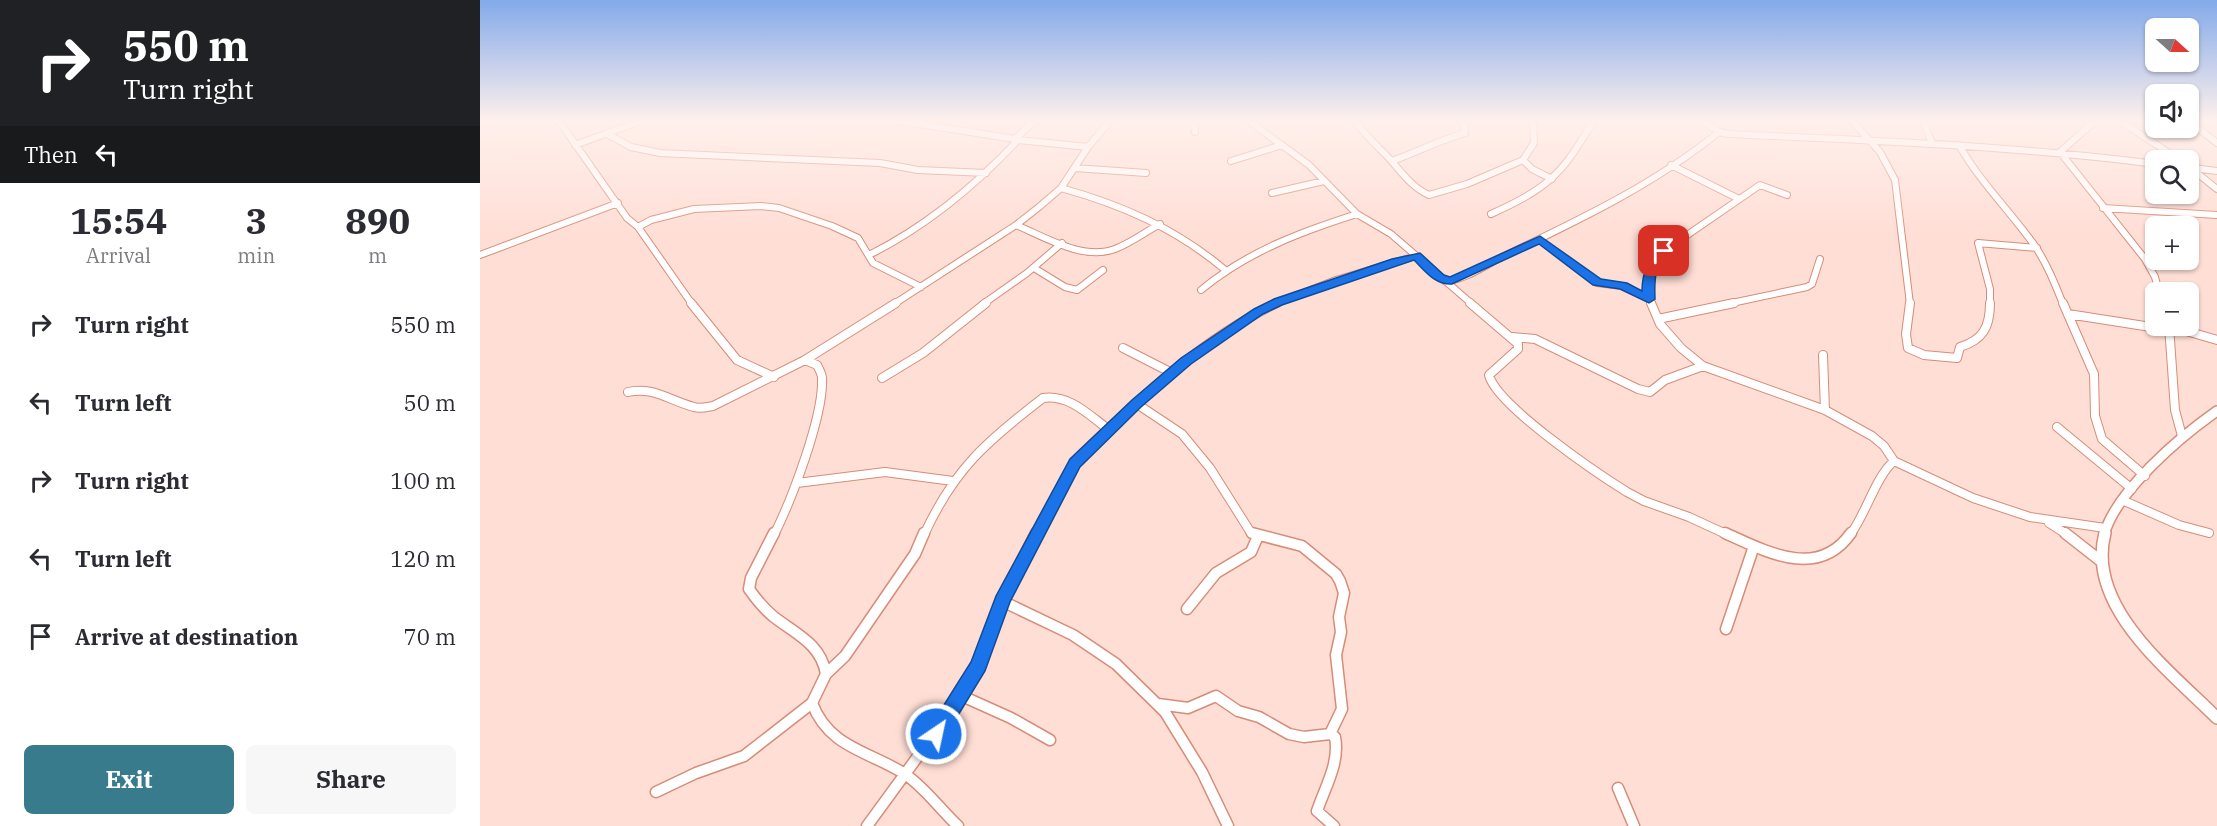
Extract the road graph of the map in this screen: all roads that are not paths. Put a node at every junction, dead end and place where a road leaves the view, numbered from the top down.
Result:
1 (585, 160) edge
2 (791, 160) edge
3 (998, 160) edge
4 (1080, 160) edge
5 (1302, 160) edge
6 (1396, 160) edge
7 (1523, 160) joint
8 (1568, 160) edge
9 (1679, 160) edge
10 (1883, 160) edge
11 (1968, 160) edge
12 (2066, 160) edge
13 (2120, 160) edge
14 (1392, 161) joint
15 (2145, 163) edge
16 (1671, 165) junction
17 (1508, 166) junction
18 (1075, 168) junction
19 (1531, 168) junction
20 (2199, 168) edge
21 (2217, 171) edge
22 (986, 173) junction
23 (1146, 173) dead end
24 (2199, 175) edge
25 (1552, 178) junction
26 (1324, 181) junction
27 (1061, 188) junction
28 (2217, 189) edge
29 (1272, 193) dead end
30 (1787, 195) dead end
31 (1739, 199) junction
32 (618, 203) junction
33 (2103, 208) junction
34 (1357, 214) junction
35 (1491, 214) dead end
36 (2217, 215) edge
37 (1160, 224) junction
38 (641, 225) junction
39 (1016, 225) junction
40 (1540, 240) junction
41 (1062, 243) junction
42 (2037, 248) junction
43 (480, 255) edge
44 (869, 255) junction
45 (1416, 256) junction
46 (1820, 259) dead end
47 (1034, 268) junction
48 (1224, 269) junction
49 (1103, 270) dead end
50 (1445, 281) junction
51 (2156, 282) edge
52 (921, 287) junction
53 (1201, 290) dead end
54 (1649, 299) junction
55 (2068, 314) junction
56 (1658, 319) junction
57 (2145, 324) edge
58 (2199, 335) edge
59 (2171, 336) edge
60 (1512, 337) junction
61 (2217, 340) edge
62 (1123, 348) dead end
63 (1823, 355) dead end
64 (805, 360) junction
65 (1703, 366) junction
66 (1172, 374) junction
67 (774, 376) junction
68 (882, 378) dead end
69 (628, 392) dead end
70 (1137, 404) junction
71 (1825, 410) junction
72 (2217, 411) edge
73 (2057, 427) dead end
74 (1108, 429) junction
75 (2182, 436) junction
76 (1894, 461) junction
77 (2145, 476) junction
78 (953, 481) junction
79 (797, 483) junction
80 (2132, 489) junction
81 (2122, 500) junction
82 (2042, 520) junction
83 (2105, 528) junction
84 (2209, 533) dead end
85 (1258, 536) junction
86 (1754, 546) junction
87 (2102, 562) junction
88 (1002, 601) junction
89 (1187, 609) dead end
90 (1726, 629) dead end
91 (826, 674) junction
92 (962, 696) junction
93 (812, 703) junction
94 (1158, 704) junction
95 (2217, 718) edge
96 (1330, 734) junction
97 (1050, 740) dead end
98 (905, 775) junction
99 (1618, 788) dead end
100 (656, 792) dead end
101 (867, 826) edge
102 (958, 826) edge
103 (1228, 826) edge
104 (1334, 826) edge
105 (1634, 826) edge

1 - 32 street
2 - 22 street
3 - 22 street
4 - 18 street
5 - 26 street
6 - 14 street
7 - 17 street
7 - 19 street
8 - 25 street
9 - 16 street
10 - 42 street
11 - 42 street
12 - 33 street
13 - 15 street
14 - 17 street
16 - 31 street
16 - 40 street
17 - 19 street
18 - 23 street
18 - 27 street
19 - 25 street
20 - 21 street
22 - 44 street
24 - 28 street
25 - 35 street
26 - 29 street
26 - 34 street
27 - 37 street
27 - 39 street
30 - 31 street
31 - 54 street
32 - 38 street
32 - 43 street
33 - 36 street
33 - 51 street
34 - 45 street
34 - 48 street
37 - 41 street
37 - 48 street
38 - 44 street
38 - 67 street
39 - 41 street
39 - 52 street
40 - 50 street
40 - 54 street
41 - 47 street
42 - 55 street
44 - 52 street
45 - 50 street
45 - 66 street
46 - 56 street
47 - 49 street
47 - 68 street
48 - 53 street
50 - 60 street
52 - 64 street
54 - 56 street
55 - 57 street
55 - 77 street
56 - 65 street
58 - 61 street
59 - 75 street
60 - 65 street
60 - 86 street
62 - 66 street
63 - 71 street
64 - 67 street
64 - 79 street
65 - 71 street
66 - 70 street
67 - 69 street
70 - 74 street
70 - 85 street
71 - 76 street
72 - 75 street
73 - 80 street
74 - 78 street
74 - 88 street
75 - 77 street
76 - 82 street
76 - 86 street
77 - 80 street
78 - 79 street
78 - 91 street
79 - 91 street
80 - 81 street
81 - 83 street
81 - 84 street
82 - 83 street
82 - 87 street
83 - 87 street
85 - 89 street
85 - 96 street
86 - 90 street
87 - 95 street
88 - 92 street
88 - 94 street
91 - 93 street
92 - 97 street
92 - 98 street
93 - 98 street
93 - 100 street
94 - 96 street
94 - 103 street
96 - 104 street
98 - 101 street
98 - 102 street
99 - 105 street

